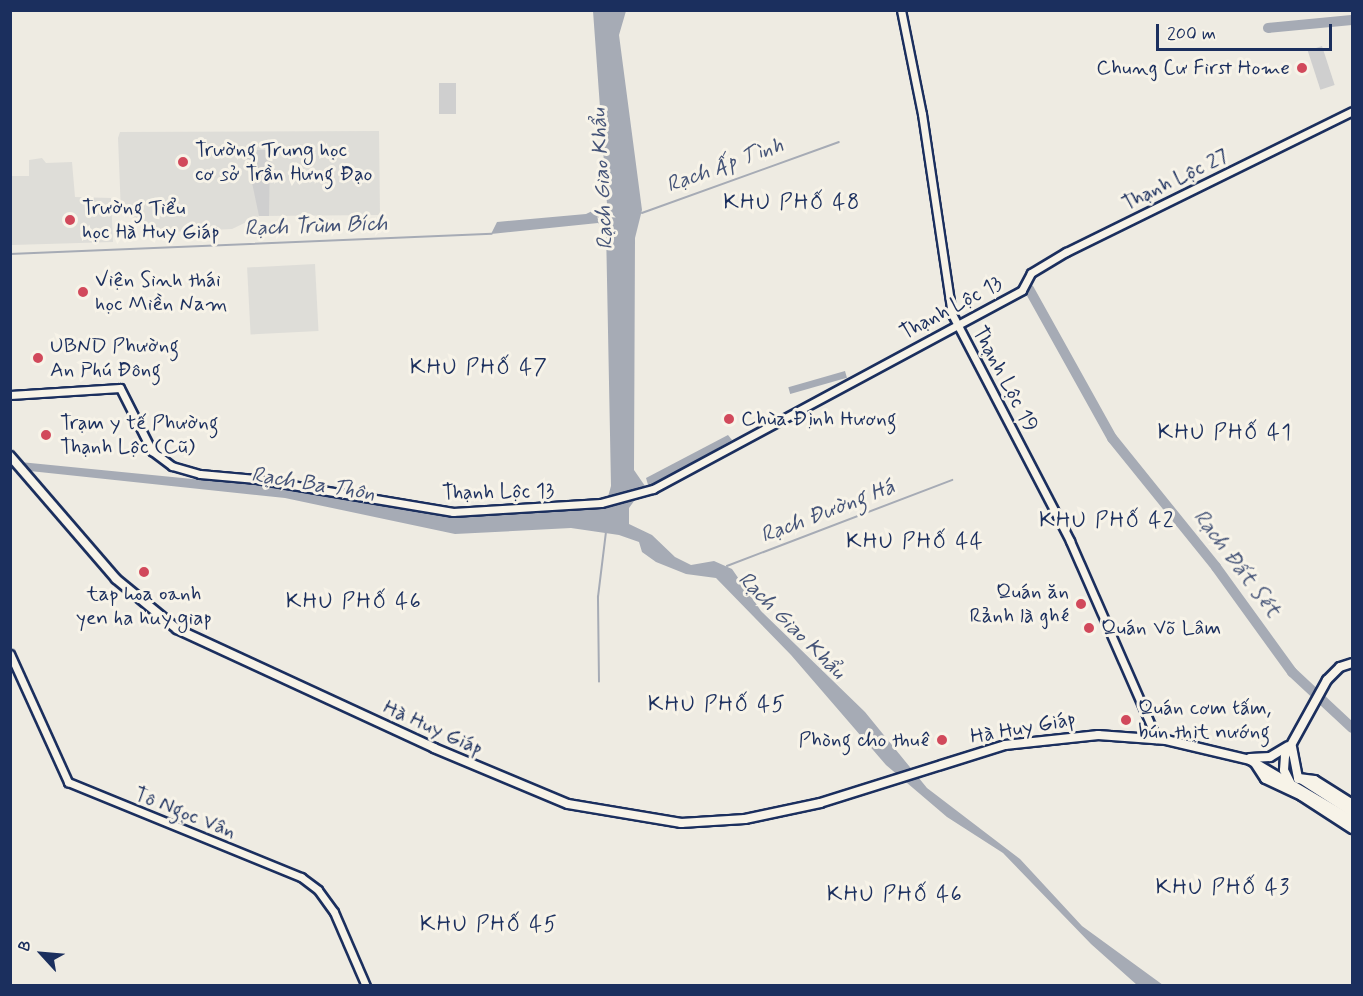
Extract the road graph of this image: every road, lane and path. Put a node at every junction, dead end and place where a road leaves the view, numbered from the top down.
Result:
1 (901, 10) edge
2 (1353, 111) edge
3 (1022, 290) joint
4 (956, 323) junction
5 (10, 395) edge
6 (10, 456) edge
7 (10, 654) edge
8 (1353, 663) edge
9 (1157, 739) junction
10 (1292, 741) junction
11 (1242, 757) junction
12 (1258, 763) junction
13 (1284, 770) junction
14 (1294, 780) junction
15 (1320, 795) junction
16 (1353, 804) edge
17 (1353, 812) edge
18 (1353, 820) edge
19 (1353, 828) edge
20 (366, 986) edge

1 - 4 street, Thạnh Lộc 19
2 - 3 street, Thạnh Lộc 27
3 - 4 street, Thạnh Lộc 13
4 - 5 street, Thạnh Lộc 13
4 - 9 street, Thạnh Lộc 19
6 - 9 main road, Hà Huy Giáp
7 - 20 street, Tô Ngọc Vân
8 - 10 main road, Hà Huy Giáp
9 - 11 main road, Hà Huy Giáp
10 - 11 main road, Hà Huy Giáp
10 - 13 main road, Hà Huy Giáp
10 - 14 main road
11 - 12 main road, Hà Huy Giáp
12 - 13 main road, Hà Huy Giáp
12 - 14 main road, Hà Huy Giáp
12 - 19 highway
13 - 14 main road, Hà Huy Giáp
14 - 15 main road, Hà Huy Giáp
14 - 16 highway
15 - 17 main road
15 - 18 main road

